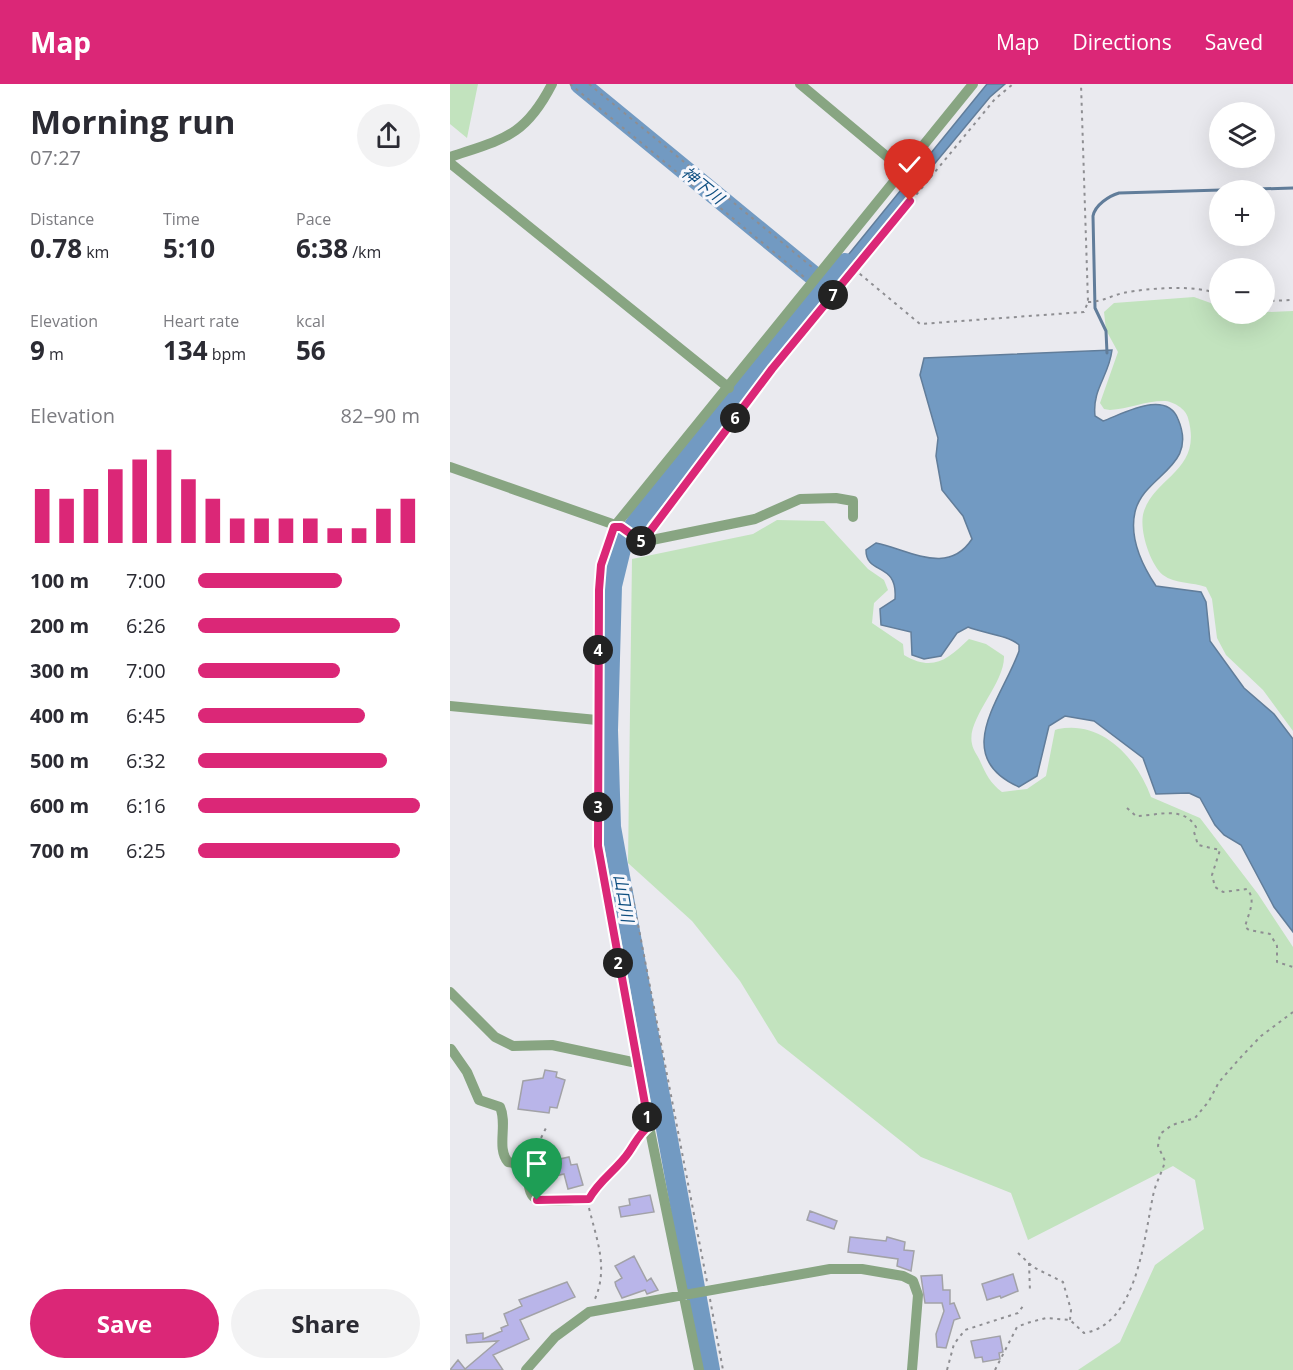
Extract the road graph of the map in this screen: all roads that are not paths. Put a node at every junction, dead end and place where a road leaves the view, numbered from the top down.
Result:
1 (552, 84) edge
2 (800, 84) edge
3 (973, 84) edge
4 (450, 157) edge
5 (450, 163) edge
6 (903, 170) junction
7 (729, 388) junction
8 (450, 467) edge
9 (853, 517) dead end
10 (617, 527) junction
11 (450, 706) edge
12 (597, 720) junction
13 (450, 992) edge
14 (451, 1049) edge
15 (637, 1063) junction
16 (589, 1199) road end
17 (687, 1294) junction
18 (526, 1370) edge
19 (699, 1370) edge
20 (912, 1370) edge

1 - 4 street
2 - 6 street
3 - 6 street
5 - 7 street
6 - 7 street
7 - 10 street
8 - 10 street
9 - 10 street
10 - 12 street
11 - 12 street
12 - 15 street
13 - 15 street
14 - 16 street
15 - 17 street
17 - 18 street
17 - 19 street
17 - 20 street

